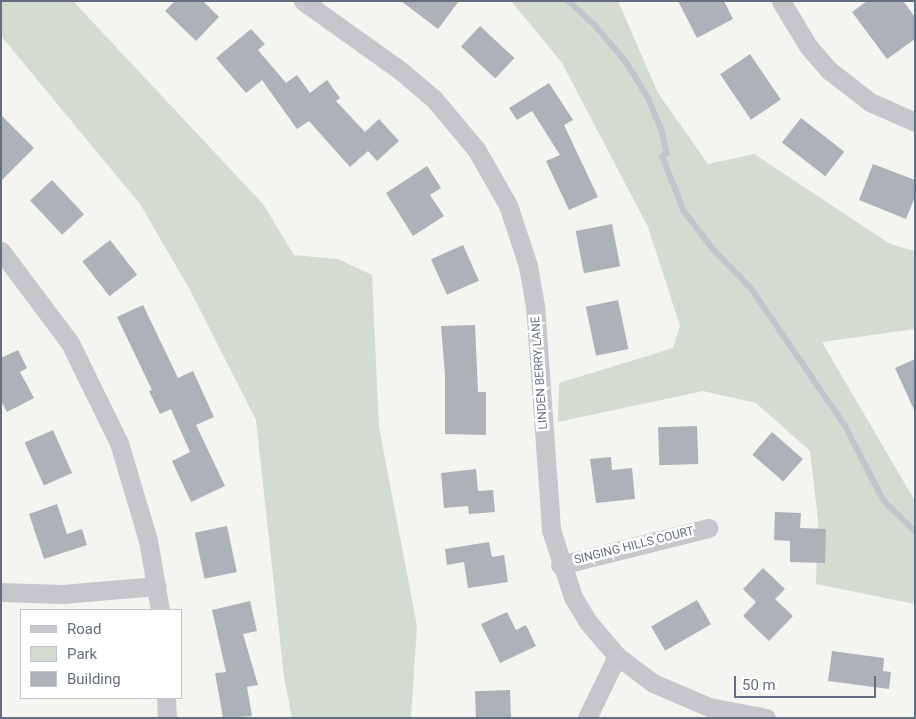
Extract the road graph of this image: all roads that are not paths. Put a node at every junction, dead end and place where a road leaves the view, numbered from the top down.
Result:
1 (303, 1) edge
2 (781, 1) edge
3 (915, 122) edge
4 (1, 251) edge
5 (708, 528) dead end
6 (560, 565) junction
7 (156, 586) junction
8 (1, 592) edge
9 (160, 609) edge
10 (617, 656) junction
11 (166, 699) edge
12 (167, 718) edge
13 (588, 718) edge
14 (766, 718) edge

1 - 6 street, LINDEN BERRY LANE
2 - 3 street
4 - 7 street
5 - 6 street, SINGING HILLS COURT
6 - 10 street, LINDEN BERRY LANE
7 - 8 street
7 - 9 street
10 - 13 street
10 - 14 street, LINDEN BERRY LANE
11 - 12 street

